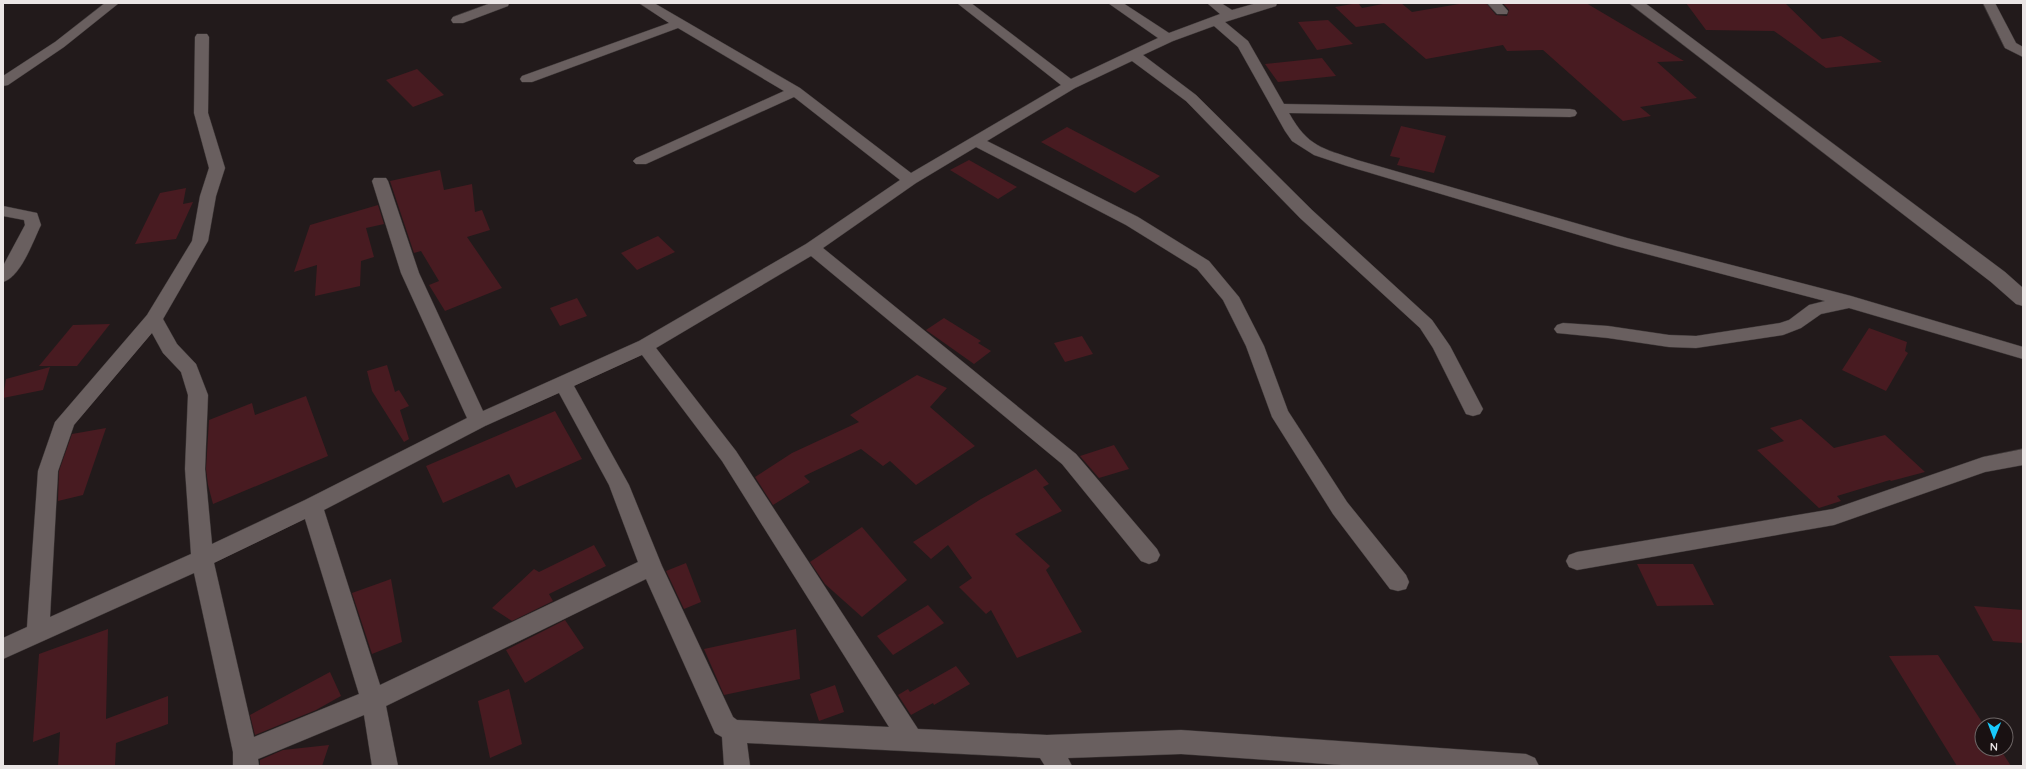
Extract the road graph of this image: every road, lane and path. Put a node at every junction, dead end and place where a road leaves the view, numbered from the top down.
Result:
1 (113, 3) edge
2 (504, 3) edge
3 (645, 3) edge
4 (963, 3) edge
5 (1114, 3) edge
6 (1213, 3) edge
7 (1271, 3) edge
8 (1636, 3) edge
9 (1989, 3) edge
10 (1223, 18) junction
11 (458, 20) dead end
12 (680, 23) junction
13 (202, 36) dead end
14 (1168, 38) junction
15 (2023, 53) edge
16 (1132, 54) junction
17 (527, 79) dead end
18 (3, 82) edge
19 (1070, 85) junction
20 (795, 91) junction
21 (1280, 108) junction
22 (1570, 113) dead end
23 (976, 141) junction
24 (641, 161) dead end
25 (910, 180) junction
26 (380, 181) dead end
27 (3, 211) edge
28 (812, 248) junction
29 (3, 276) edge
30 (1788, 285) junction
31 (2023, 299) edge
32 (1851, 302) junction
33 (1815, 309) junction
34 (154, 319) junction
35 (1563, 329) dead end
36 (645, 346) junction
37 (2023, 353) edge
38 (563, 383) junction
39 (1472, 410) dead end
40 (478, 421) junction
41 (2023, 456) edge
42 (312, 506) junction
43 (1149, 555) dead end
44 (202, 559) junction
45 (1577, 561) dead end
46 (651, 566) junction
47 (1398, 582) dead end
48 (38, 633) junction
49 (3, 649) edge
50 (372, 700) junction
51 (734, 731) junction
52 (911, 740) junction
53 (1053, 756) edge
54 (246, 759) edge
55 (385, 766) edge
56 (737, 766) edge
57 (1526, 766) edge

1 - 18 street
2 - 11 street
3 - 12 street
4 - 19 street
5 - 14 street
6 - 10 street
7 - 10 street
8 - 31 main road
9 - 15 street
10 - 14 street
10 - 21 street
12 - 17 street
12 - 20 street
13 - 34 street
14 - 16 street
16 - 19 street
16 - 39 street
19 - 23 street
20 - 24 street
20 - 25 street
21 - 22 street
21 - 30 street
23 - 25 street
23 - 47 street
25 - 28 street
26 - 40 street
27 - 29 street
28 - 36 street
28 - 43 street
30 - 32 street
30 - 33 street
32 - 33 street
32 - 37 street
33 - 35 street
34 - 44 street
34 - 48 street
36 - 38 street
36 - 52 street
38 - 40 street
38 - 46 street
40 - 42 street
41 - 45 street
42 - 44 street
42 - 50 street
44 - 48 street
44 - 54 street
46 - 50 street
46 - 51 street
48 - 49 street
50 - 54 street
50 - 55 street
51 - 52 street
51 - 56 street
52 - 53 street
53 - 57 street

